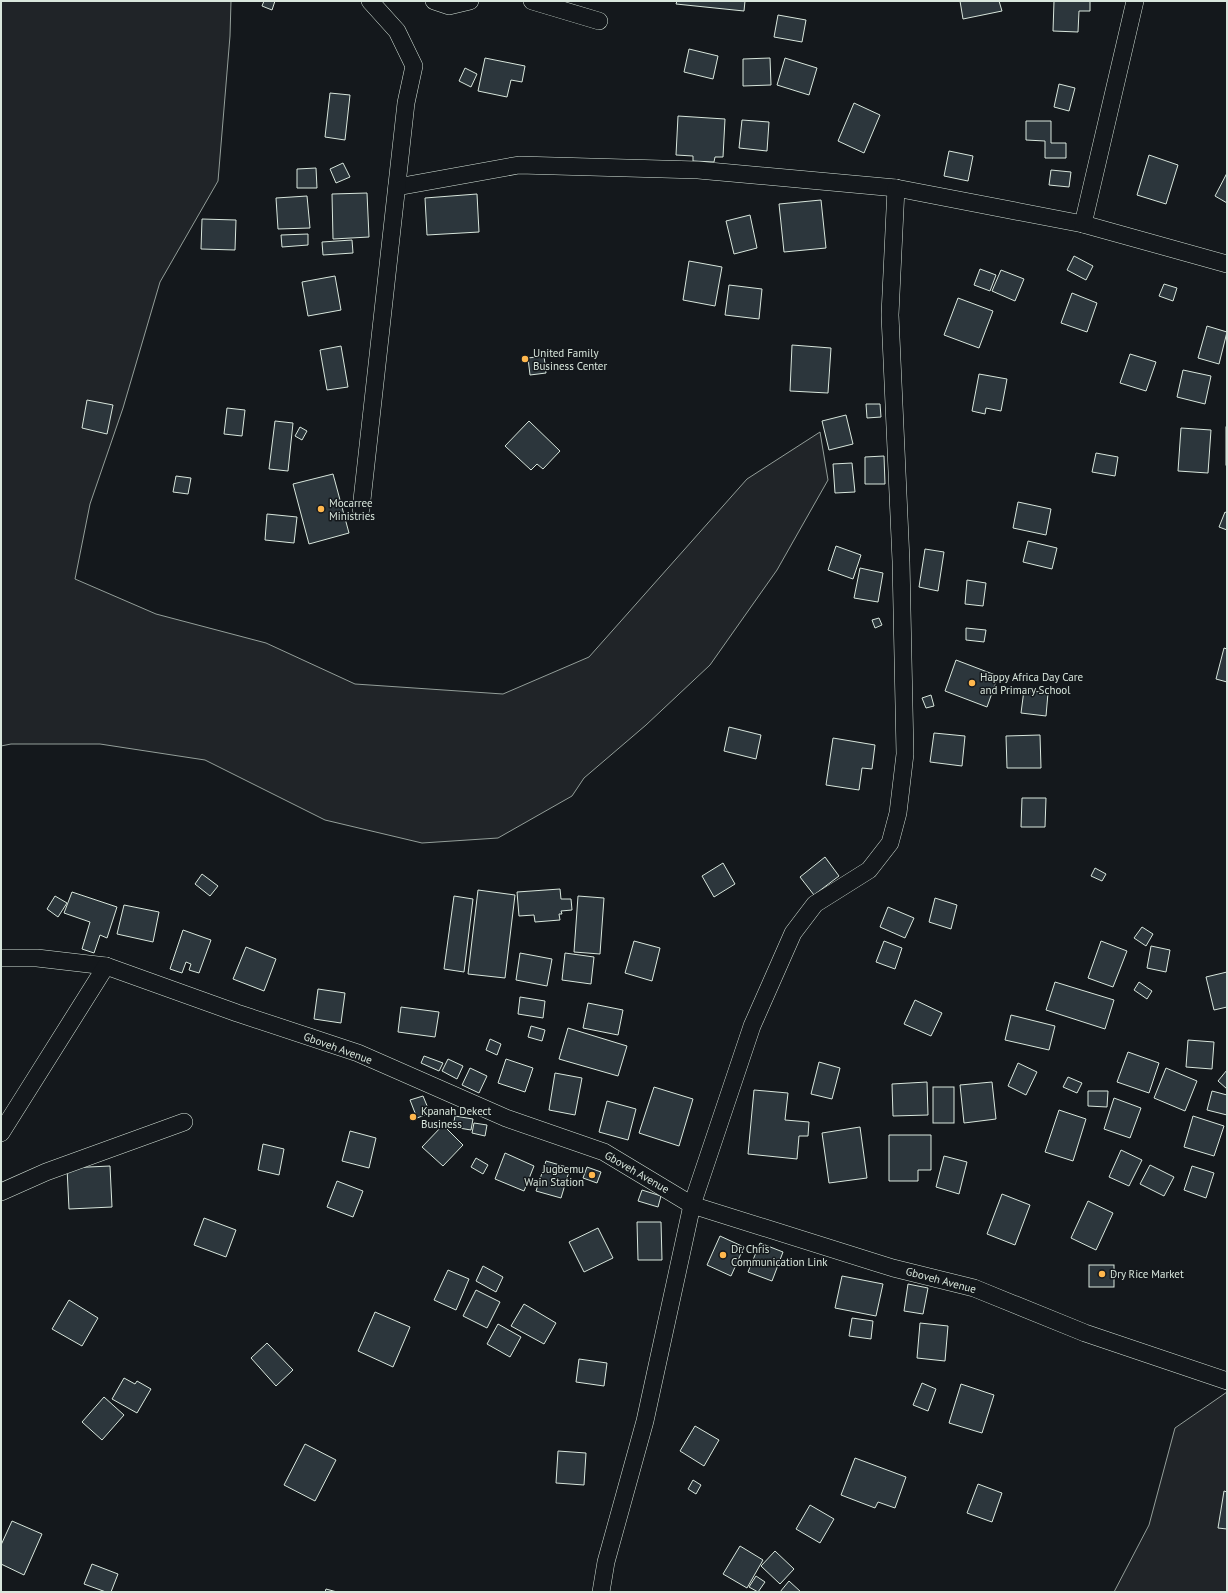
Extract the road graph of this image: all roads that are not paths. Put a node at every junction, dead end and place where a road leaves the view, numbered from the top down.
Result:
1 (370, 1) edge
2 (434, 1) edge
3 (470, 1) edge
4 (532, 1) edge
5 (1135, 1) edge
6 (599, 20) dead end
7 (397, 187) junction
8 (896, 188) junction
9 (1083, 224) junction
10 (1227, 264) edge
11 (361, 509) dead end
12 (1, 958) edge
13 (106, 966) junction
14 (184, 1122) dead end
15 (1, 1133) edge
16 (1, 1192) edge
17 (692, 1205) junction
18 (1227, 1381) edge
19 (601, 1592) edge

1 - 7 street
2 - 3 street
4 - 6 street
5 - 9 street
7 - 8 street
7 - 11 street
8 - 9 street
8 - 17 street
9 - 10 street
12 - 13 street, Gboveh Avenue
13 - 15 street
13 - 17 street, Gboveh Avenue
14 - 16 street
17 - 18 street, Gboveh Avenue
17 - 19 street

